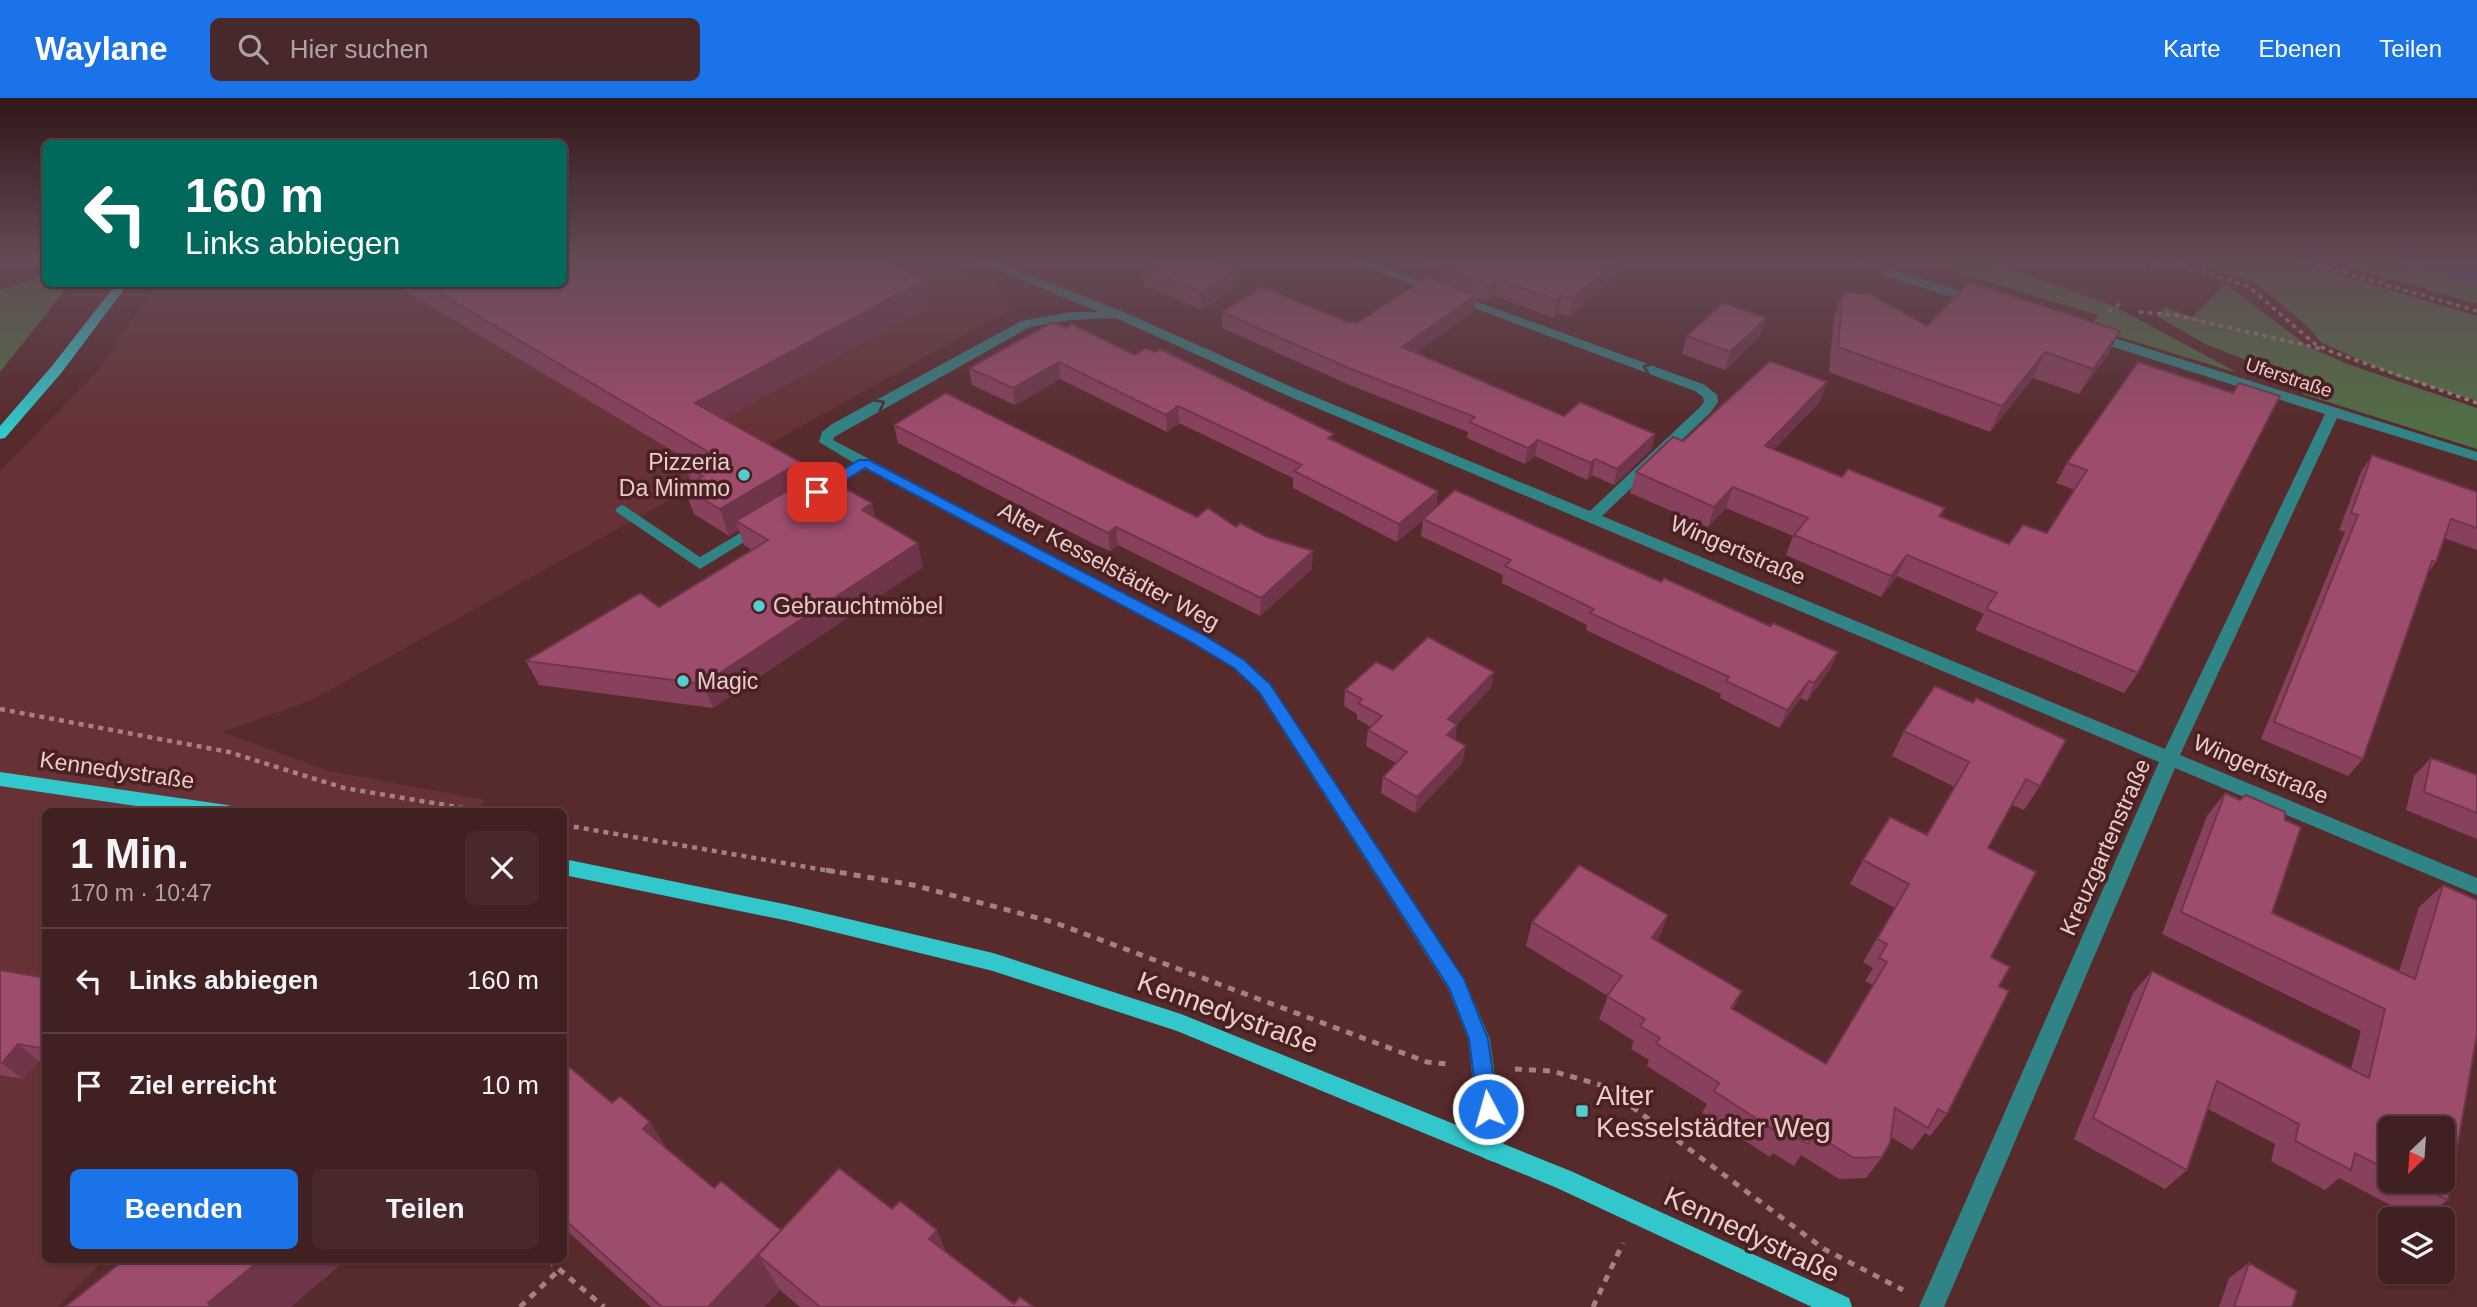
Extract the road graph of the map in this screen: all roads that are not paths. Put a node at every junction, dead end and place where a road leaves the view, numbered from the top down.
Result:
1 (98, 316) edge
2 (1069, 316) edge
3 (1122, 316) edge
4 (1505, 316) edge
5 (2074, 330) edge
6 (2333, 412) junction
7 (0, 435) edge
8 (2477, 457) edge
9 (864, 463) junction
10 (794, 506) edge
11 (623, 510) dead end
12 (1593, 516) junction
13 (770, 521) edge
14 (2170, 758) junction
15 (0, 779) edge
16 (199, 808) edge
17 (567, 868) edge
18 (2477, 887) edge
19 (1493, 1151) junction
20 (1931, 1306) edge
21 (1840, 1307) edge

1 - 7 main road
9 -> 2 street, Alter Kesselstädter Weg
3 - 12 street, Wingertstraße
12 -> 4 street
5 - 6 street, Uferstraße
6 - 8 street, Uferstraße
6 - 14 street, Kreuzgartenstraße
9 - 10 street
9 - 19 street, Alter Kesselstädter Weg
11 - 13 street
12 - 14 street, Wingertstraße
14 - 18 street, Wingertstraße
14 - 20 street, Kreuzgartenstraße
15 - 16 main road, Kennedystraße
17 - 19 main road, Kennedystraße
19 - 21 main road, Kennedystraße

